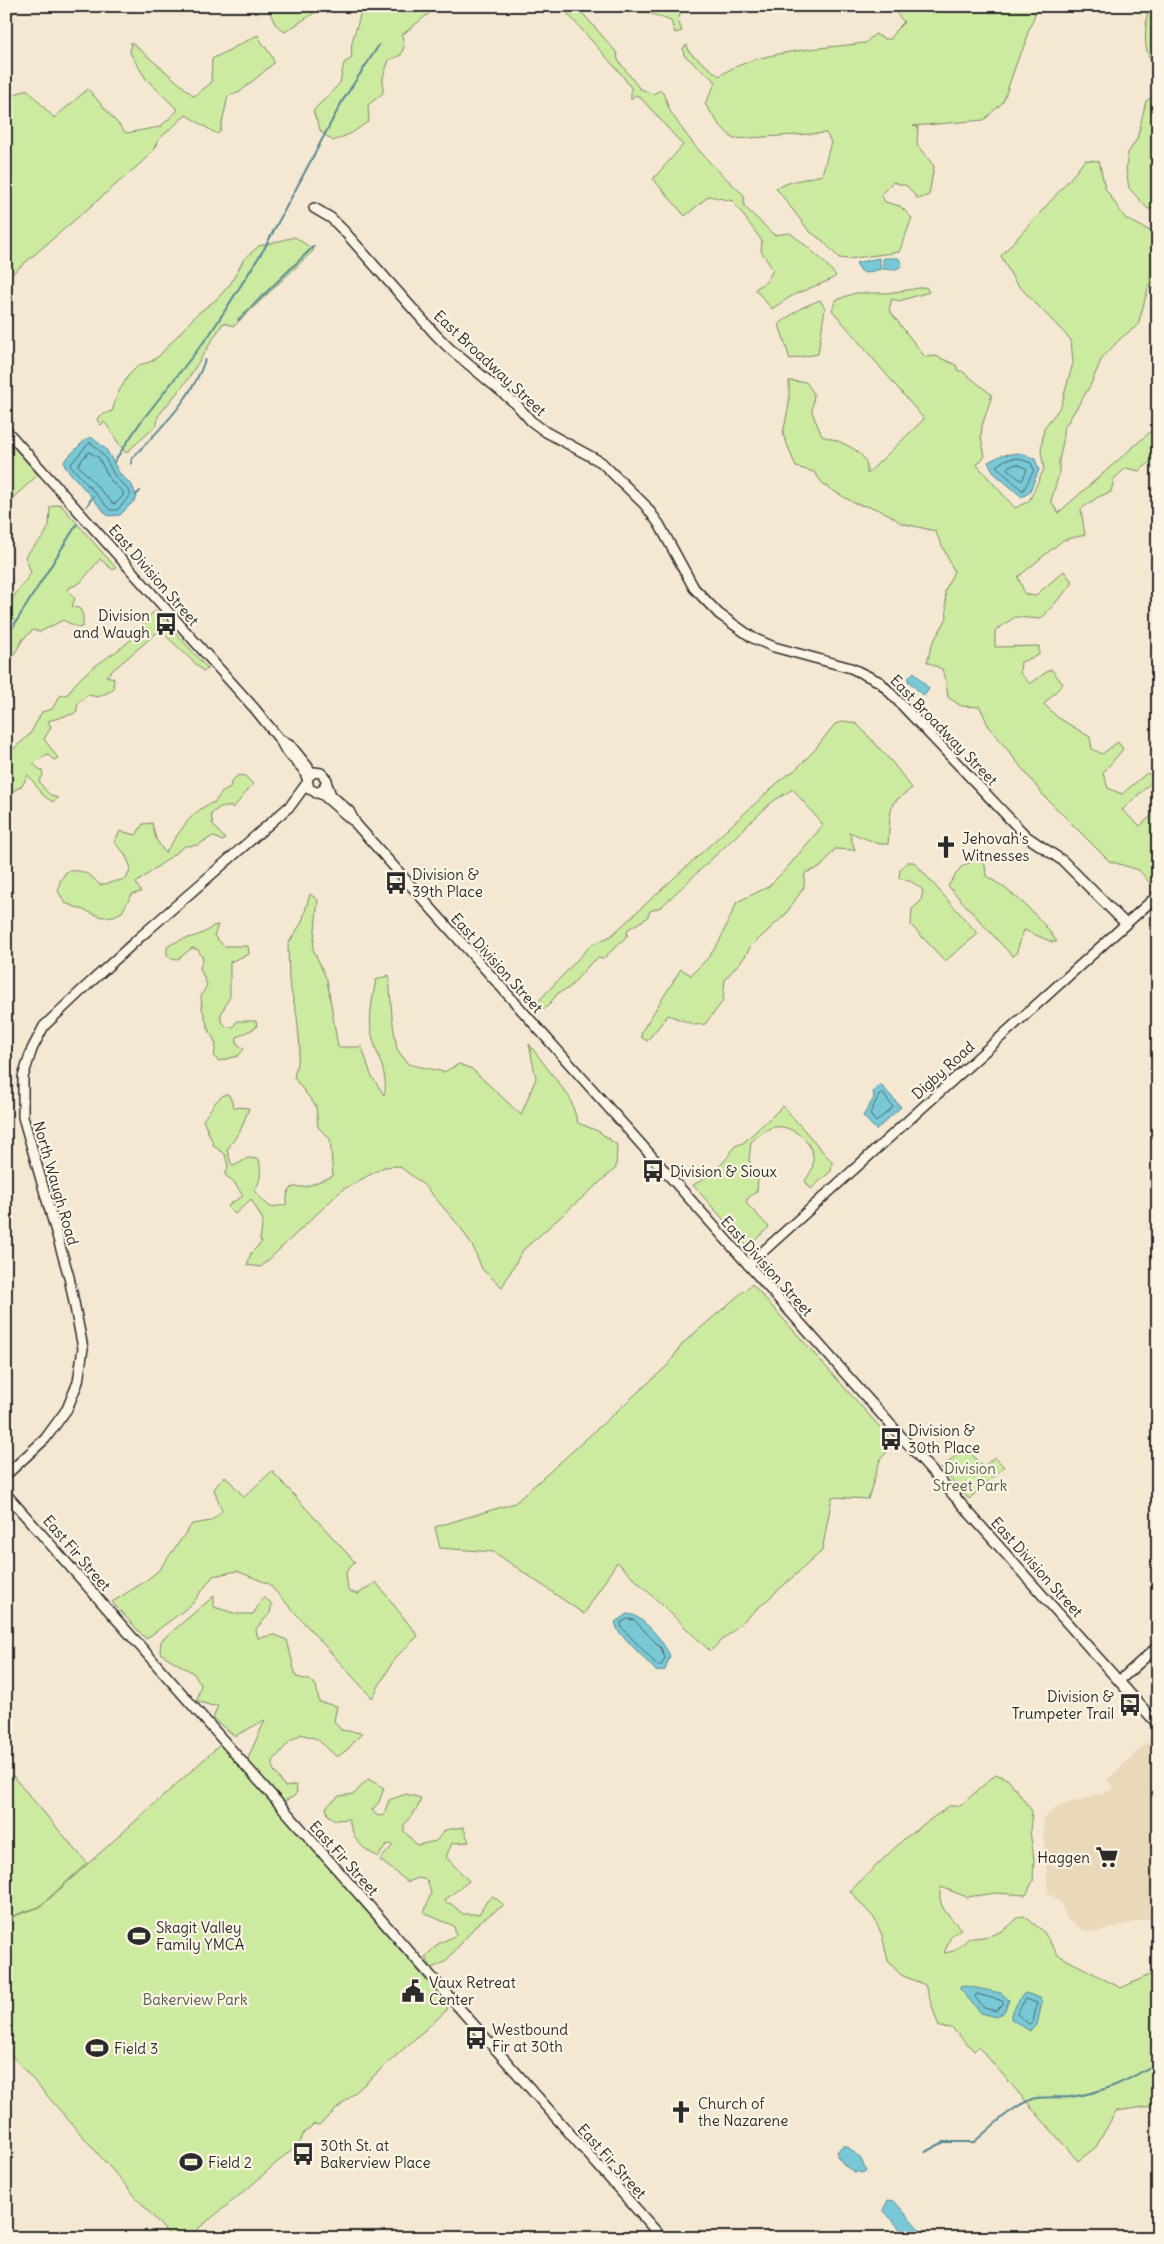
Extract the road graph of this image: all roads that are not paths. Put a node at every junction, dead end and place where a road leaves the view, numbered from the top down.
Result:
1 (314, 208) dead end
2 (6, 430) edge
3 (309, 778) junction
4 (326, 784) junction
5 (316, 793) junction
6 (356, 824) junction
7 (1158, 895) edge
8 (1125, 924) junction
9 (748, 1265) junction
10 (6, 1475) edge
11 (6, 1494) edge
12 (1158, 1646) edge
13 (1118, 1681) junction
14 (1158, 1726) edge
15 (662, 2238) edge

1 - 8 street, East Broadway Street
2 - 3 street, East Division Street
3 - 4 street
3 - 5 street
3 - 10 street, North Waugh Road
4 - 5 street
4 - 6 street, East Division Street
5 - 6 street, East Division Street
6 - 9 street, East Division Street
7 - 8 street, Digby Road
8 - 9 street, Digby Road
9 - 13 street, East Division Street
11 - 15 street, East Fir Street
12 - 13 street
13 - 14 street, East Division Street

